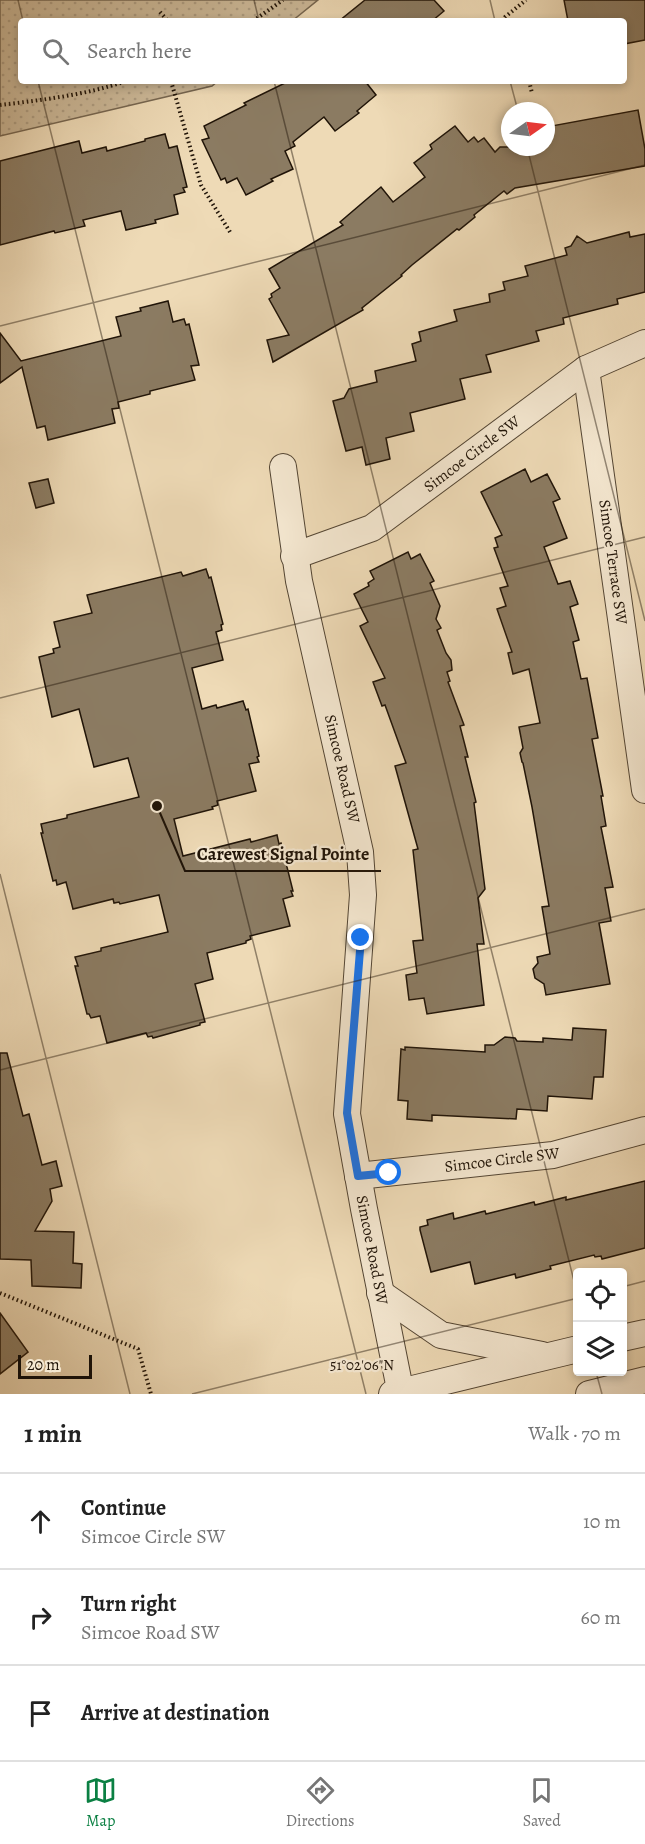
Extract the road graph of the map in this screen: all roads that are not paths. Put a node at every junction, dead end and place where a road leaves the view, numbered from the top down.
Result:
1 (645, 343) edge
2 (586, 369) junction
3 (283, 467) dead end
4 (294, 556) junction
5 (645, 790) edge
6 (645, 1131) edge
7 (358, 1176) junction
8 (380, 1293) junction
9 (645, 1333) edge
10 (627, 1337) edge
11 (573, 1350) edge
12 (548, 1356) junction
13 (645, 1380) edge
14 (398, 1393) edge
15 (590, 1394) edge

1 - 2 street, Simcoe Circle SW
2 - 4 street, Simcoe Circle SW
2 - 5 street, Simcoe Terrace SW
3 - 4 street, Simcoe Road SW
4 - 7 street, Simcoe Road SW
6 - 7 street, Simcoe Circle SW
7 - 8 street, Simcoe Road SW
8 - 12 street
8 - 14 street, Simcoe Road SW
9 - 10 street
11 - 12 street
12 - 14 street
13 - 15 street

